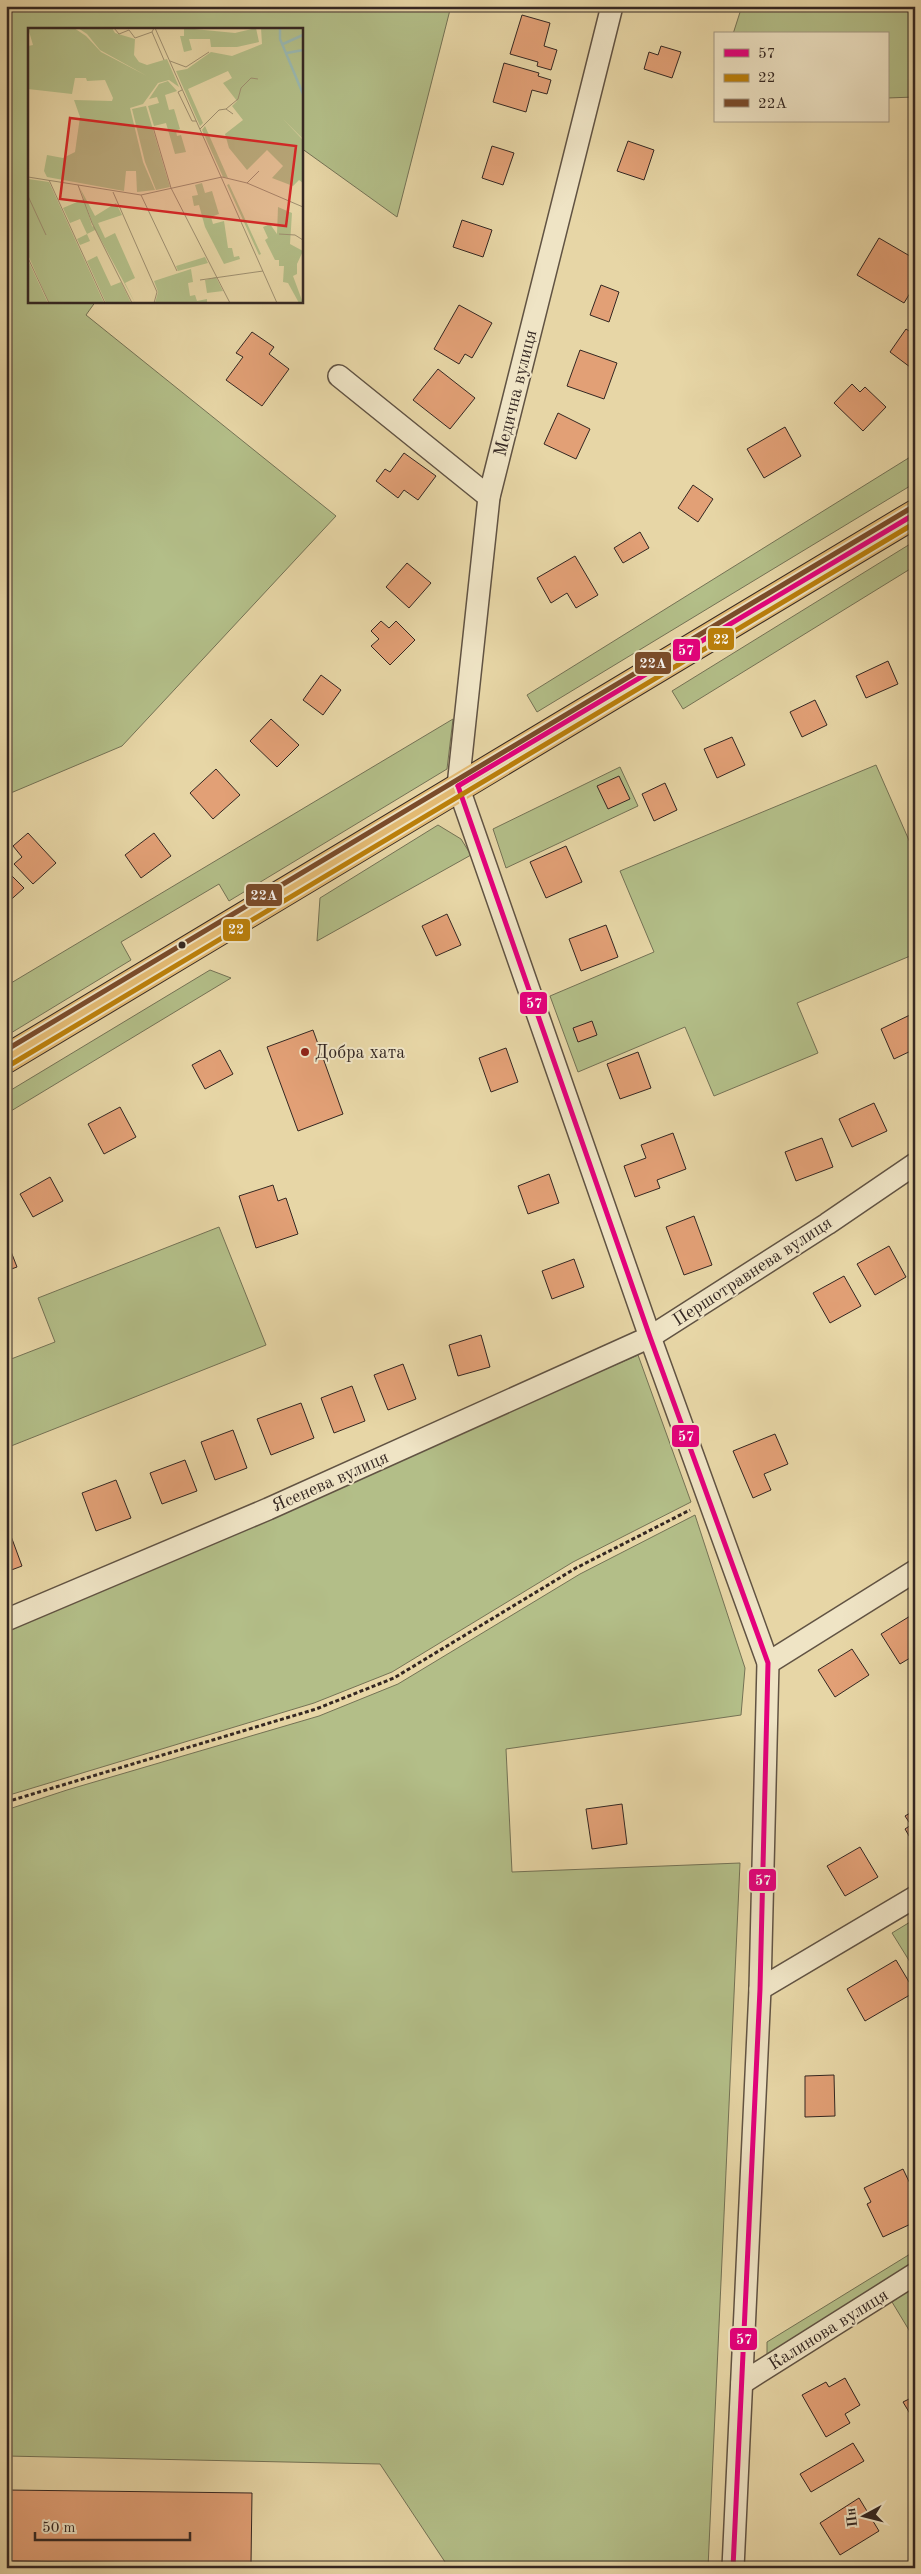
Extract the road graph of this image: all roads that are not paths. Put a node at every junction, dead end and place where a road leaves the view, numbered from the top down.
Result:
1 (612, 6) edge
2 (339, 376) dead end
3 (489, 497) junction
4 (915, 514) edge
5 (458, 786) junction
6 (6, 1059) edge
7 (915, 1164) edge
8 (650, 1337) junction
9 (915, 1571) edge
10 (6, 1620) edge
11 (768, 1663) junction
12 (915, 1897) edge
13 (760, 1989) junction
14 (915, 2274) edge
15 (742, 2383) junction
16 (733, 2568) edge

1 - 3 street, Медична вулиця
2 - 3 street
3 - 5 street, Медична вулиця
4 - 5 main road
5 - 6 main road
5 - 8 street, Першотравнева вулиця
7 - 8 street, Першотравнева вулиця
8 - 10 street, Ясенева вулиця
8 - 11 street
9 - 11 street
11 - 13 street
12 - 13 street
13 - 15 street
14 - 15 street, Калинова вулиця
15 - 16 street

